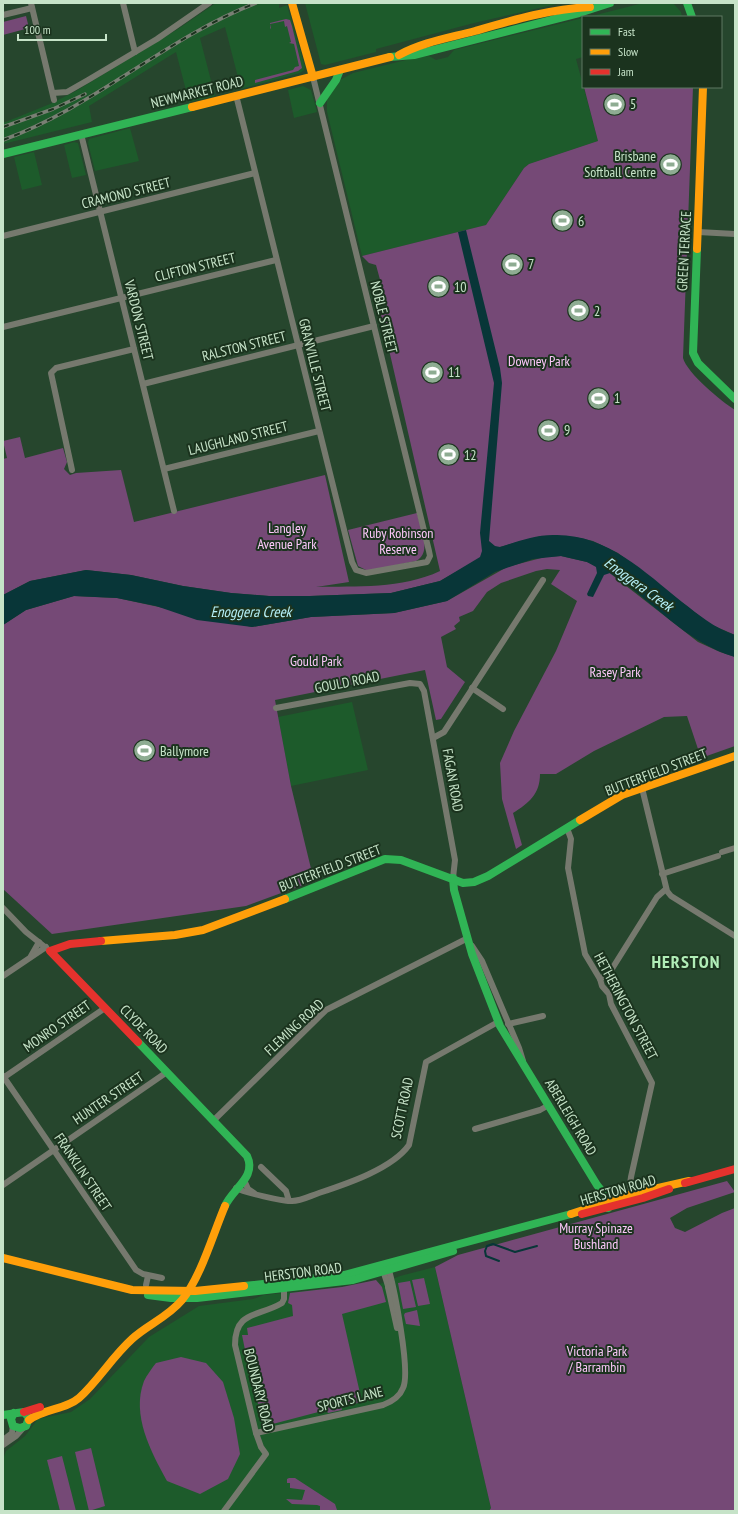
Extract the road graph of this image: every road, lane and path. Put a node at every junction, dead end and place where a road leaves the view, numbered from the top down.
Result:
1 (123, 3) edge
2 (209, 3) edge
3 (292, 3) edge
4 (610, 3) edge
5 (687, 3) edge
6 (32, 5) edge
7 (3, 15) edge
8 (692, 16) edge
9 (135, 52) junction
10 (340, 70) junction
11 (313, 77) junction
12 (703, 88) edge
13 (53, 93) junction
14 (236, 95) junction
15 (54, 100) dead end
16 (320, 103) junction
17 (81, 134) junction
18 (3, 154) edge
19 (255, 173) junction
20 (100, 212) junction
21 (698, 232) junction
22 (735, 234) edge
23 (3, 236) edge
24 (276, 260) junction
25 (122, 298) junction
26 (374, 326) junction
27 (3, 327) edge
28 (298, 345) junction
29 (134, 349) junction
30 (143, 384) junction
31 (735, 399) edge
32 (319, 431) junction
33 (164, 469) junction
34 (72, 470) dead end
35 (174, 511) dead end
36 (427, 562) joint
37 (543, 580) dead end
38 (423, 686) joint
39 (472, 688) junction
40 (276, 708) dead end
41 (503, 709) dead end
42 (433, 738) junction
43 (735, 756) edge
44 (642, 788) junction
45 (567, 828) junction
46 (735, 848) edge
47 (662, 874) junction
48 (453, 878) junction
49 (666, 889) junction
50 (3, 908) edge
51 (735, 936) edge
52 (468, 940) junction
53 (39, 942) junction
54 (48, 949) junction
55 (25, 961) junction
56 (3, 976) edge
57 (600, 979) junction
58 (105, 1008) junction
59 (542, 1016) dead end
60 (498, 1022) junction
61 (508, 1024) junction
62 (523, 1062) junction
63 (167, 1072) junction
64 (3, 1077) edge
65 (549, 1105) junction
66 (214, 1120) junction
67 (475, 1129) dead end
68 (53, 1150) junction
69 (261, 1168) dead end
70 (735, 1169) edge
71 (246, 1178) junction
72 (689, 1181) junction
73 (3, 1185) edge
74 (236, 1188) junction
75 (254, 1192) junction
76 (632, 1194) junction
77 (289, 1201) junction
78 (606, 1204) junction
79 (3, 1258) edge
80 (385, 1268) junction
81 (148, 1276) junction
82 (162, 1278) dead end
83 (146, 1285) dead end
84 (249, 1286) junction
85 (388, 1287) junction
86 (284, 1288) junction
87 (186, 1295) junction
88 (396, 1303) junction
89 (402, 1347) junction
90 (83, 1391) junction
91 (24, 1412) junction
92 (14, 1413) junction
93 (3, 1415) edge
94 (3, 1420) edge
95 (27, 1424) junction
96 (13, 1425) junction
97 (256, 1433) junction
98 (3, 1440) edge
99 (3, 1445) edge
100 (224, 1511) edge

1 - 9 street
2 - 9 street
3 - 11 street
4 - 10 street, NEWMARKET ROAD
5 - 8 street
6 - 7 street
6 - 13 street
9 - 13 street
10 - 11 street, NEWMARKET ROAD
10 - 16 street
11 - 14 street, NEWMARKET ROAD
11 - 16 street, NOBLE STREET
12 - 21 street, GREEN TERRACE
13 - 15 street
14 - 17 street, NEWMARKET ROAD
14 - 19 street, GRANVILLE STREET
16 - 26 street, NOBLE STREET
17 - 18 street, NEWMARKET ROAD
17 - 20 street, VARDON STREET
19 - 20 street, CRAMOND STREET
19 - 24 street, GRANVILLE STREET
20 - 23 street, CRAMOND STREET
20 - 25 street, VARDON STREET
21 - 22 street
21 - 31 street, GREEN TERRACE
24 - 25 street, CLIFTON STREET
24 - 28 street, GRANVILLE STREET
25 - 27 street, CLIFTON STREET
25 - 29 street, VARDON STREET
26 - 28 street, RALSTON STREET
26 - 36 street, NOBLE STREET
28 - 30 street, RALSTON STREET
28 - 32 street, GRANVILLE STREET
29 - 30 street, VARDON STREET
29 - 34 street
30 - 33 street, VARDON STREET
32 - 33 street, LAUGHLAND STREET
32 - 36 street, GRANVILLE STREET
33 - 35 street, VARDON STREET
37 - 39 street
38 - 40 street, GOULD ROAD
38 - 42 street, FAGAN ROAD
39 - 41 street
39 - 42 street
42 - 48 street, FAGAN ROAD
43 - 44 street, BUTTERFIELD STREET
44 - 45 street, BUTTERFIELD STREET
44 - 47 street
45 - 48 street, BUTTERFIELD STREET
45 - 57 street, HETHERINGTON STREET
46 - 47 street
47 - 49 street
48 - 52 street, ABERLEIGH ROAD
48 - 54 street, BUTTERFIELD STREET
49 - 51 street
49 - 57 street
50 - 53 street, CLYDE ROAD
52 - 60 street, ABERLEIGH ROAD
52 - 61 street, ABERLEIGH ROAD
52 - 66 street, FLEMING ROAD
53 - 54 street, CLYDE ROAD
53 - 55 street
54 - 55 street
54 - 58 street, CLYDE ROAD
55 - 56 street
57 - 76 street, HETHERINGTON STREET
58 - 63 street, CLYDE ROAD
58 - 64 street, MONRO STREET
59 - 61 street
60 - 62 street, ABERLEIGH ROAD
60 - 77 street, SCOTT ROAD
61 - 62 street, ABERLEIGH ROAD
62 - 65 street, ABERLEIGH ROAD
63 - 66 street, CLYDE ROAD
63 - 68 street, HUNTER STREET
64 - 68 street, FRANKLIN STREET
65 - 67 street
65 - 78 street, ABERLEIGH ROAD
66 - 71 street, CLYDE ROAD
68 - 73 street, HUNTER STREET
68 - 81 street, FRANKLIN STREET
69 - 77 street
70 - 72 street, HERSTON ROAD
71 - 74 street
71 - 75 street
72 - 76 street, HERSTON ROAD
72 - 78 street, HERSTON ROAD
74 - 75 street, SCOTT ROAD
74 - 87 street
75 - 77 street, SCOTT ROAD
76 - 78 street, HERSTON ROAD
78 - 80 street, HERSTON ROAD
79 - 87 street, HERSTON ROAD
80 - 84 street, HERSTON ROAD
80 - 85 street, SPORTS LANE
80 - 86 street, HERSTON ROAD
80 - 88 street, SPORTS LANE
81 - 82 street, FRANKLIN STREET
81 - 83 street
84 - 86 street
84 - 87 street, HERSTON ROAD
85 - 88 street, SPORTS LANE
85 - 89 street, SPORTS LANE
86 - 87 street, HERSTON ROAD
86 - 97 street, BOUNDARY ROAD
87 - 90 street
88 - 89 street, SPORTS LANE
89 - 97 street, SPORTS LANE
90 - 91 street
90 - 95 street
91 - 92 street
91 - 95 street
92 - 93 street
92 - 96 street
94 - 96 street
95 - 96 street
95 - 99 street
96 - 98 street
97 - 100 street, BOUNDARY ROAD

